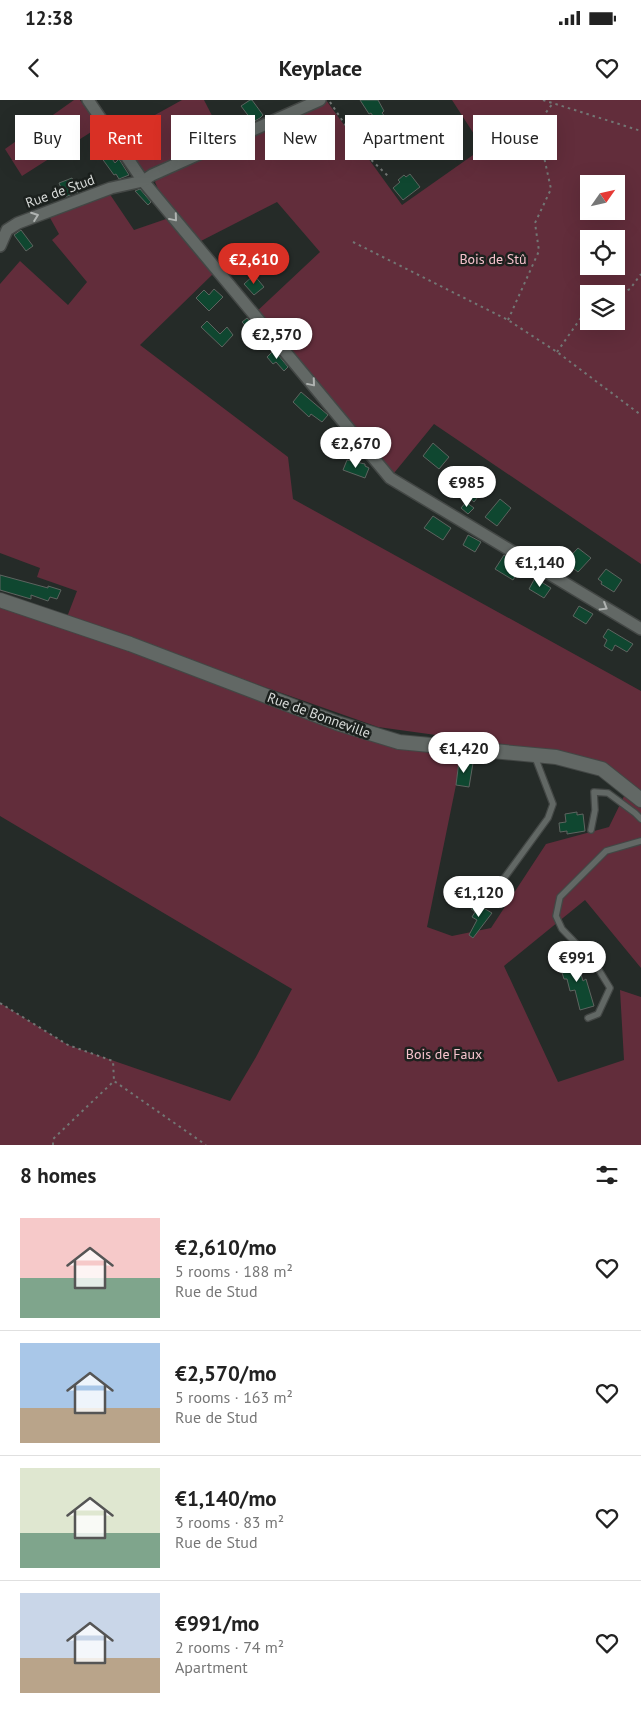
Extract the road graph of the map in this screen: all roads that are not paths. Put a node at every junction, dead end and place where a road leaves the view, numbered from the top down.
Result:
1 (88, 100) edge
2 (320, 100) edge
3 (143, 181) junction
4 (0, 246) edge
5 (0, 600) edge
6 (641, 629) edge
7 (535, 755) junction
8 (641, 800) edge
9 (641, 819) edge
10 (591, 830) dead end
11 (641, 841) edge
12 (486, 903) dead end
13 (588, 1018) dead end

1 - 3 street
2 - 3 street, Rue de Stud
4 -> 3 street, Rue de Stud
3 -> 6 street
5 - 7 street, Rue de Bonneville
7 - 8 street, Rue de Bonneville
7 - 12 lane
9 - 10 lane
11 - 13 lane

